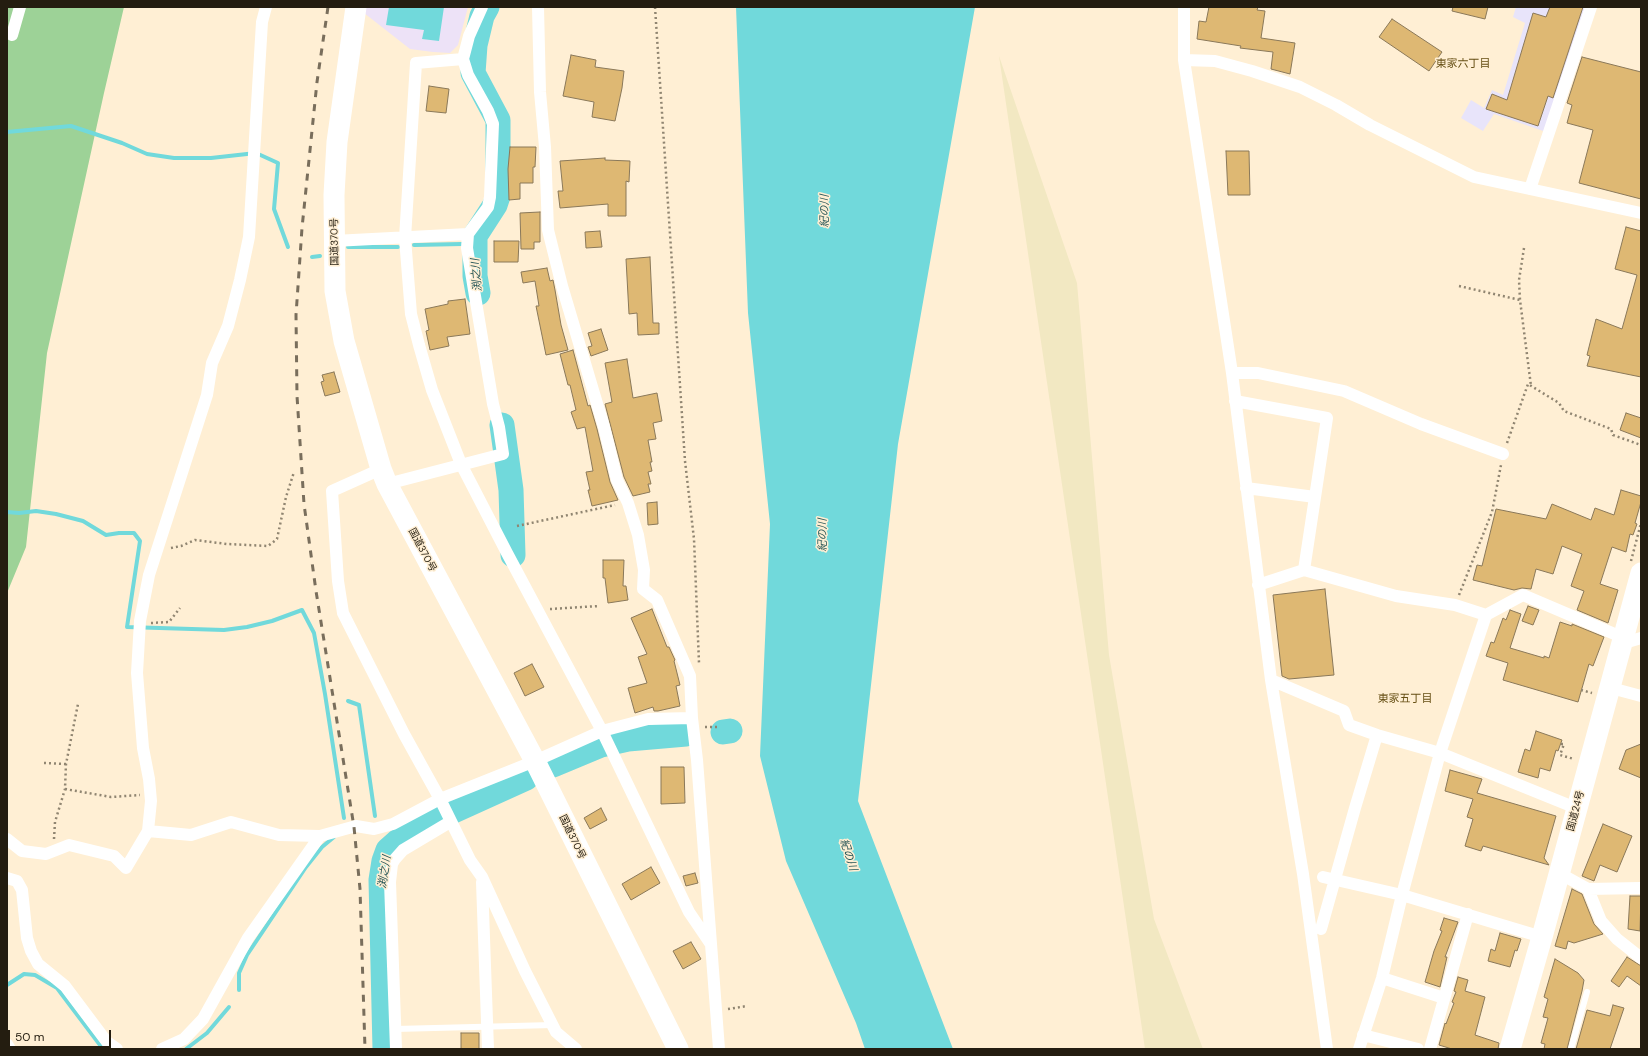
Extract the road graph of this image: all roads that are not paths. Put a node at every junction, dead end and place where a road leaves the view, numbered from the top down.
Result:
1 (20, 7) edge
2 (266, 7) edge
3 (356, 7) edge
4 (482, 7) edge
5 (538, 7) edge
6 (1184, 7) edge
7 (1591, 7) edge
8 (12, 35) dead end
9 (463, 59) junction
10 (1184, 60) junction
11 (1530, 189) junction
12 (1641, 213) edge
13 (468, 234) junction
14 (405, 238) junction
15 (334, 241) junction
16 (1232, 373) junction
17 (1235, 401) junction
18 (1503, 454) road end
19 (461, 464) junction
20 (384, 477) junction
21 (1246, 488) junction
22 (1315, 497) junction
23 (1304, 570) junction
24 (1641, 573) edge
25 (1258, 585) junction
26 (1486, 615) junction
27 (1632, 638) edge
28 (1271, 680) junction
29 (1603, 691) junction
30 (1641, 696) edge
31 (692, 718) junction
32 (603, 734) junction
33 (1377, 735) junction
34 (1440, 753) junction
35 (535, 761) junction
36 (1576, 808) junction
37 (445, 812) junction
38 (148, 831) junction
39 (320, 836) junction
40 (7, 839) edge
41 (1559, 875) junction
42 (482, 877) junction
43 (1323, 877) dead end
44 (7, 878) edge
45 (1336, 879) junction
46 (1641, 888) edge
47 (1588, 889) junction
48 (1402, 895) junction
49 (1468, 914) junction
50 (1321, 929) dead end
51 (1542, 937) junction
52 (710, 943) junction
53 (1641, 958) edge
54 (1382, 978) junction
55 (1587, 992) dead end
56 (1444, 998) junction
57 (553, 1025) junction
58 (487, 1028) junction
59 (395, 1029) junction
60 (1363, 1035) junction
61 (7, 1044) edge
62 (10, 1049) edge
63 (117, 1049) edge
64 (162, 1049) edge
65 (396, 1049) edge
66 (488, 1049) edge
67 (576, 1049) edge
68 (678, 1049) edge
69 (719, 1049) edge
70 (1327, 1049) edge
71 (1358, 1049) edge
72 (1418, 1049) edge
73 (1430, 1049) edge
74 (1510, 1049) edge
75 (1571, 1049) edge

1 - 8 street
2 - 38 street
3 - 15 highway, 国道370号
4 - 9 street
5 - 31 street
6 - 10 street
7 - 11 street
9 - 13 street
9 - 14 street
10 - 11 street
10 - 16 street
11 - 12 street
13 - 14 street
13 - 19 street
14 - 15 street
14 - 19 street
15 - 20 highway, 国道370号
16 - 17 street
16 - 18 street
17 - 21 street
17 - 22 street
19 - 20 street
19 - 32 street
20 - 35 highway, 国道370号
20 - 37 street
21 - 22 street
21 - 25 street
22 - 23 street
23 - 25 street
23 - 26 street
24 - 27 highway, 国道24号
25 - 28 street
26 - 27 street
26 - 34 street
27 - 29 highway, 国道24号
28 - 33 street
28 - 70 street
29 - 30 street
29 - 36 highway, 国道24号
31 - 32 street
31 - 52 street
32 - 35 street
32 - 52 street
33 - 34 street
33 - 45 street
34 - 36 street
34 - 48 street
35 - 37 street
35 - 68 highway, 国道370号
36 - 41 highway, 国道24号
37 - 39 street
37 - 42 street
37 - 59 street
38 - 39 street
38 - 40 street
39 - 64 street
41 - 47 street
41 - 51 highway, 国道24号
42 - 57 street
42 - 58 street
43 - 45 street
44 - 63 street
45 - 48 street
45 - 50 street
46 - 47 street
47 - 53 street
48 - 49 street
48 - 54 street
49 - 51 street
49 - 56 street
51 - 74 highway, 国道24号
52 - 69 street
54 - 56 street
54 - 60 street
55 - 75 lane
56 - 73 street
57 - 58 lane
57 - 67 street
58 - 59 lane
58 - 66 street
59 - 65 street
60 - 71 street
60 - 72 street
61 - 62 street

